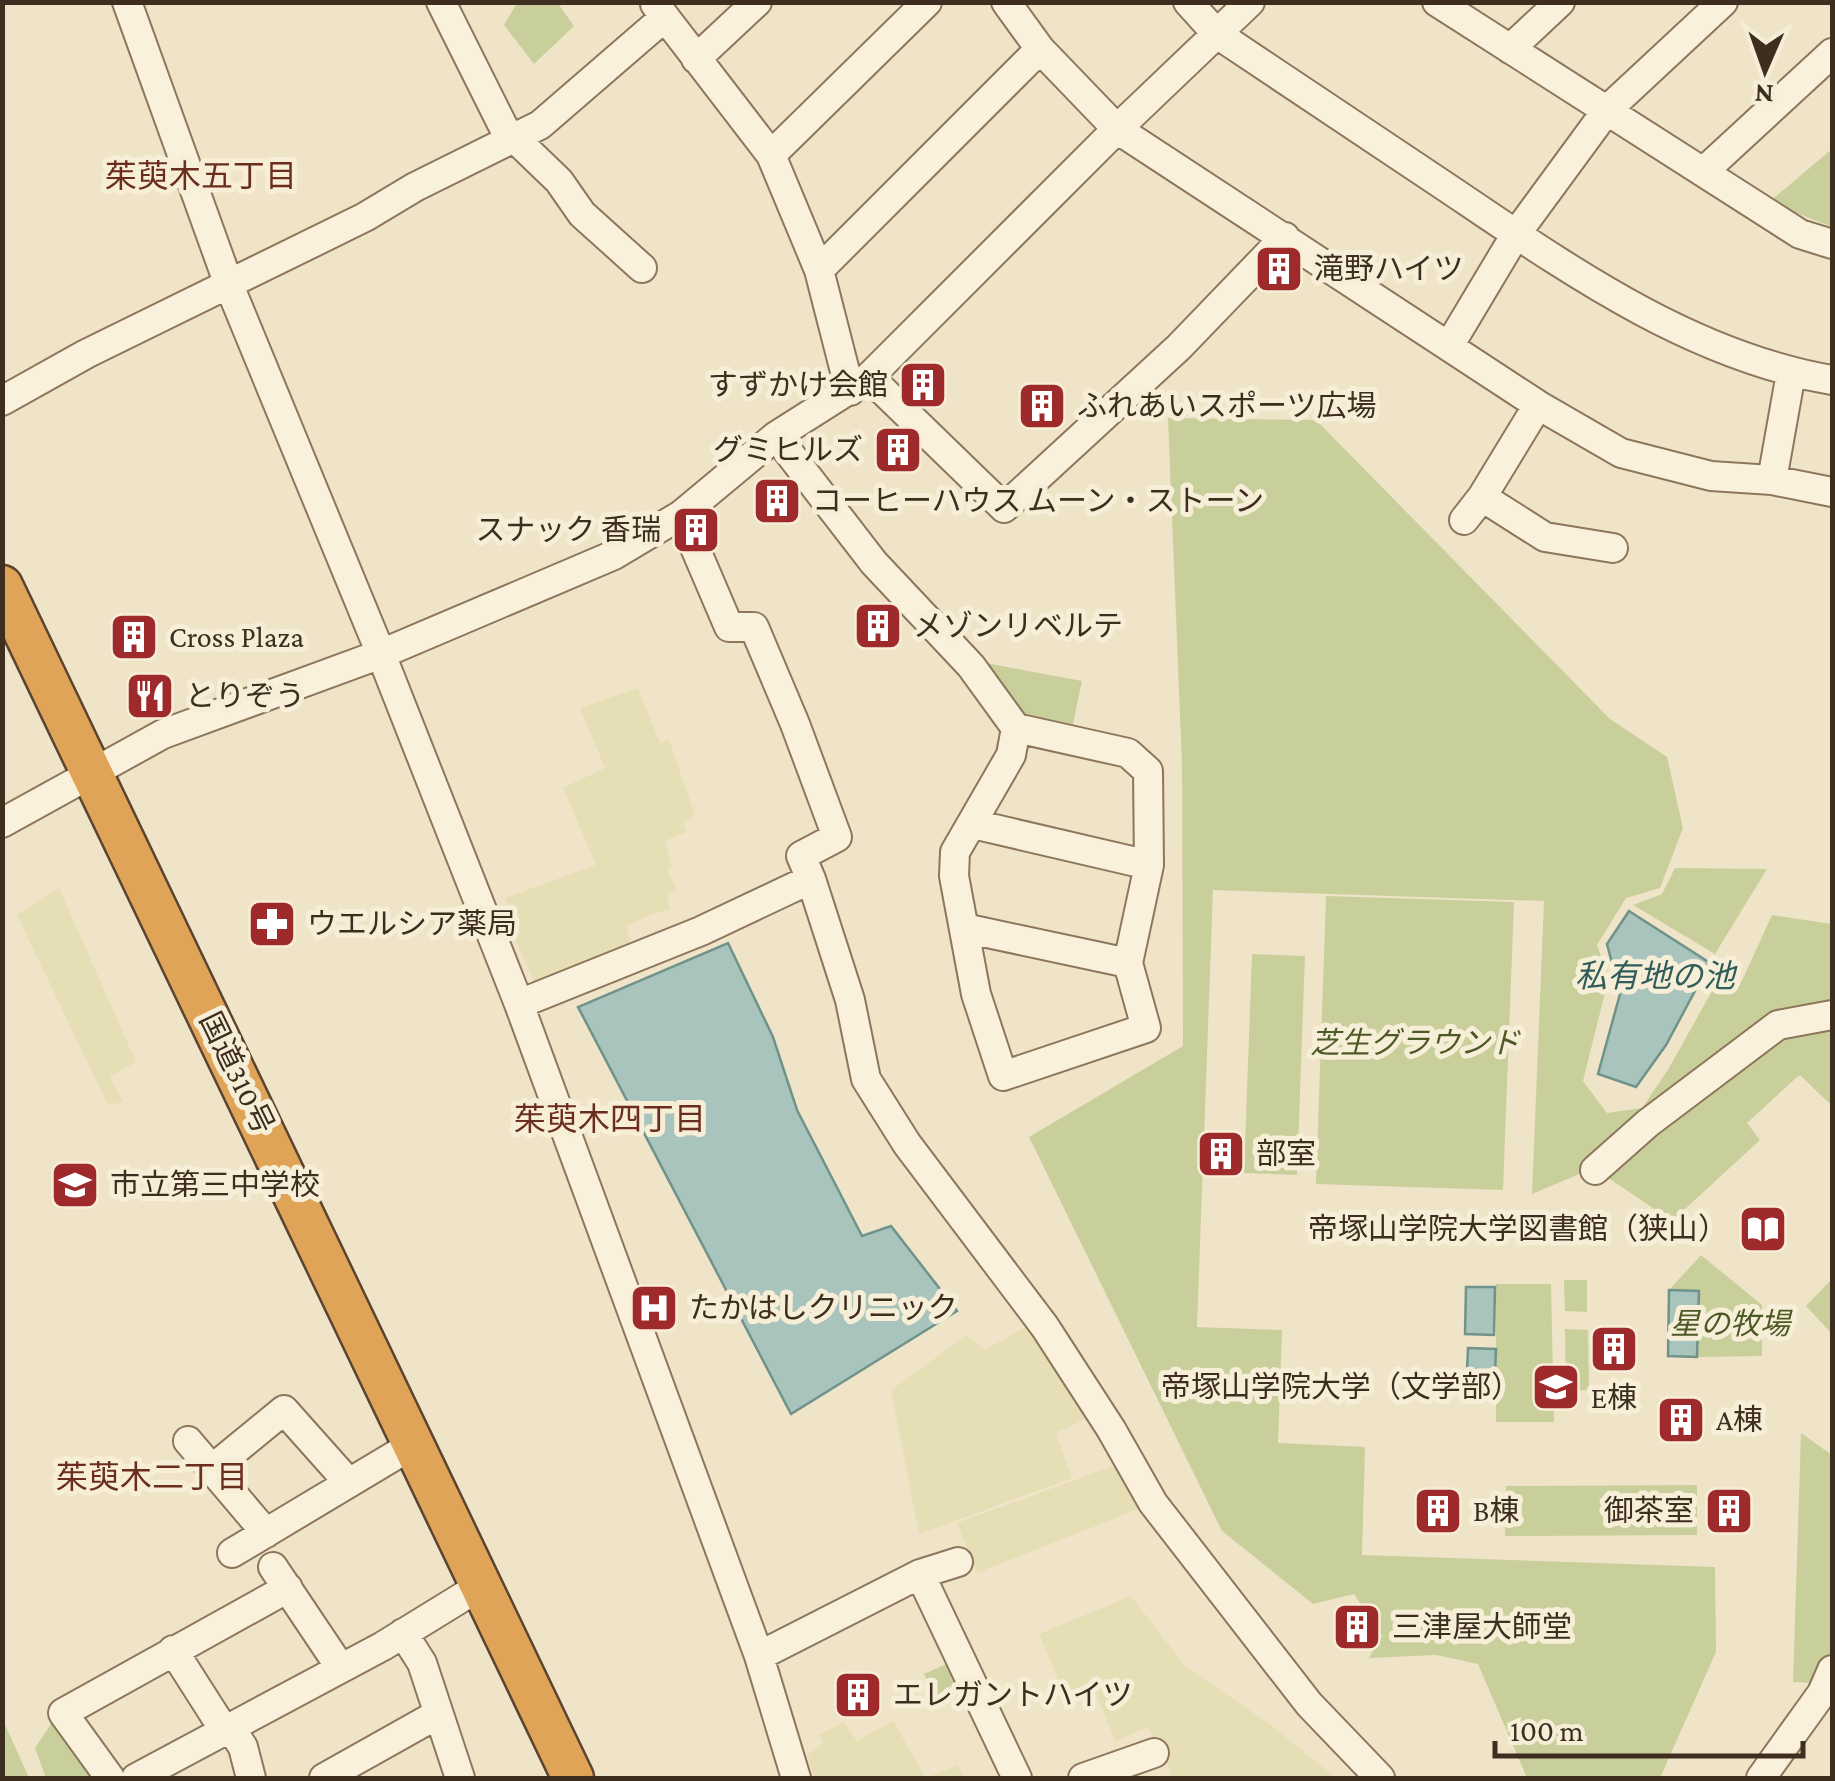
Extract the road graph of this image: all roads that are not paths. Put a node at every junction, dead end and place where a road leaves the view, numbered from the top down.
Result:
1 (127, 2) edge
2 (441, 2) edge
3 (756, 2) edge
4 (926, 2) edge
5 (1006, 2) edge
6 (1188, 2) edge
7 (1250, 2) edge
8 (1436, 2) edge
9 (1560, 2) edge
10 (1724, 2) edge
11 (659, 10) edge
12 (1216, 34) junction
13 (1040, 49) junction
14 (1510, 49) junction
15 (1832, 53) edge
16 (696, 58) junction
17 (1607, 110) junction
18 (1117, 128) junction
19 (515, 138) junction
20 (771, 154) junction
21 (1703, 172) junction
22 (1516, 234) junction
23 (1285, 237) junction
24 (1832, 244) edge
25 (642, 268) dead end
26 (819, 270) junction
27 (229, 284) junction
28 (1449, 346) junction
29 (1791, 373) junction
30 (1832, 380) edge
31 (859, 384) junction
32 (2, 401) edge
33 (1538, 404) junction
34 (776, 436) junction
35 (1772, 480) junction
36 (1832, 492) edge
37 (1482, 497) junction
38 (681, 515) junction
39 (1464, 520) dead end
40 (1613, 548) dead end
41 (2, 586) edge
42 (381, 654) junction
43 (1016, 728) junction
44 (92, 771) junction
45 (2, 823) edge
46 (973, 824) junction
47 (1148, 864) junction
48 (812, 880) junction
49 (964, 928) junction
50 (1128, 963) junction
51 (519, 1004) junction
52 (1832, 1015) edge
53 (1595, 1170) dead end
54 (188, 1441) dead end
55 (414, 1444) junction
56 (212, 1469) junction
57 (348, 1483) junction
58 (266, 1532) junction
59 (232, 1553) dead end
60 (958, 1562) dead end
61 (920, 1574) junction
62 (482, 1585) junction
63 (403, 1633) junction
64 (174, 1650) junction
65 (759, 1656) junction
66 (340, 1667) junction
67 (1832, 1670) edge
68 (438, 1714) junction
69 (227, 1729) junction
70 (1154, 1753) dead end
71 (336, 1775) edge
72 (110, 1778) edge
73 (136, 1778) edge
74 (251, 1778) edge
75 (460, 1778) edge
76 (573, 1778) edge
77 (796, 1778) edge
78 (1017, 1778) edge
79 (1083, 1778) edge
80 (1380, 1778) edge
81 (1761, 1778) edge

1 - 27 street
2 - 19 street
3 - 16 street
4 - 20 street
5 - 13 street
6 - 12 street
7 - 12 street
8 - 14 street
9 - 14 street
10 - 17 street
11 - 16 street
11 - 19 street
12 - 18 street
12 - 22 street
13 - 18 street
13 - 26 street
14 - 17 street
15 - 21 street
16 - 20 street
17 - 21 street
17 - 22 street
18 - 23 street
18 - 31 street
19 - 25 street
19 - 27 street
20 - 26 street
21 - 24 street
22 - 28 street
22 - 29 street
23 - 28 street
23 - 31 street
26 - 31 street
27 - 32 street
27 - 42 street
28 - 33 street
29 - 30 street
29 - 35 street
31 - 34 street
33 - 35 street
33 - 37 street
34 - 38 street
34 - 43 street
35 - 36 street
37 - 39 street
37 - 40 street
38 - 42 street
38 - 48 street
41 - 44 highway, 国道310号
42 - 44 street
42 - 51 street
43 - 46 street
43 - 47 street
44 - 45 street
44 - 55 highway, 国道310号
46 - 47 street
46 - 49 street
47 - 50 street
48 - 51 street
48 - 80 street
49 - 50 street
49 - 50 street
51 - 65 street
52 - 53 street
54 - 56 street
55 - 57 street
55 - 62 highway, 国道310号
56 - 57 street
56 - 58 street
57 - 58 street
58 - 59 street
60 - 61 street
61 - 65 street
61 - 78 street
62 - 63 street
62 - 76 highway, 国道310号
63 - 66 street
63 - 68 street
64 - 66 street
64 - 69 street
64 - 72 street
65 - 77 street
66 - 69 street
67 - 81 street
68 - 71 street
68 - 75 street
69 - 73 street
69 - 74 street
70 - 79 street

